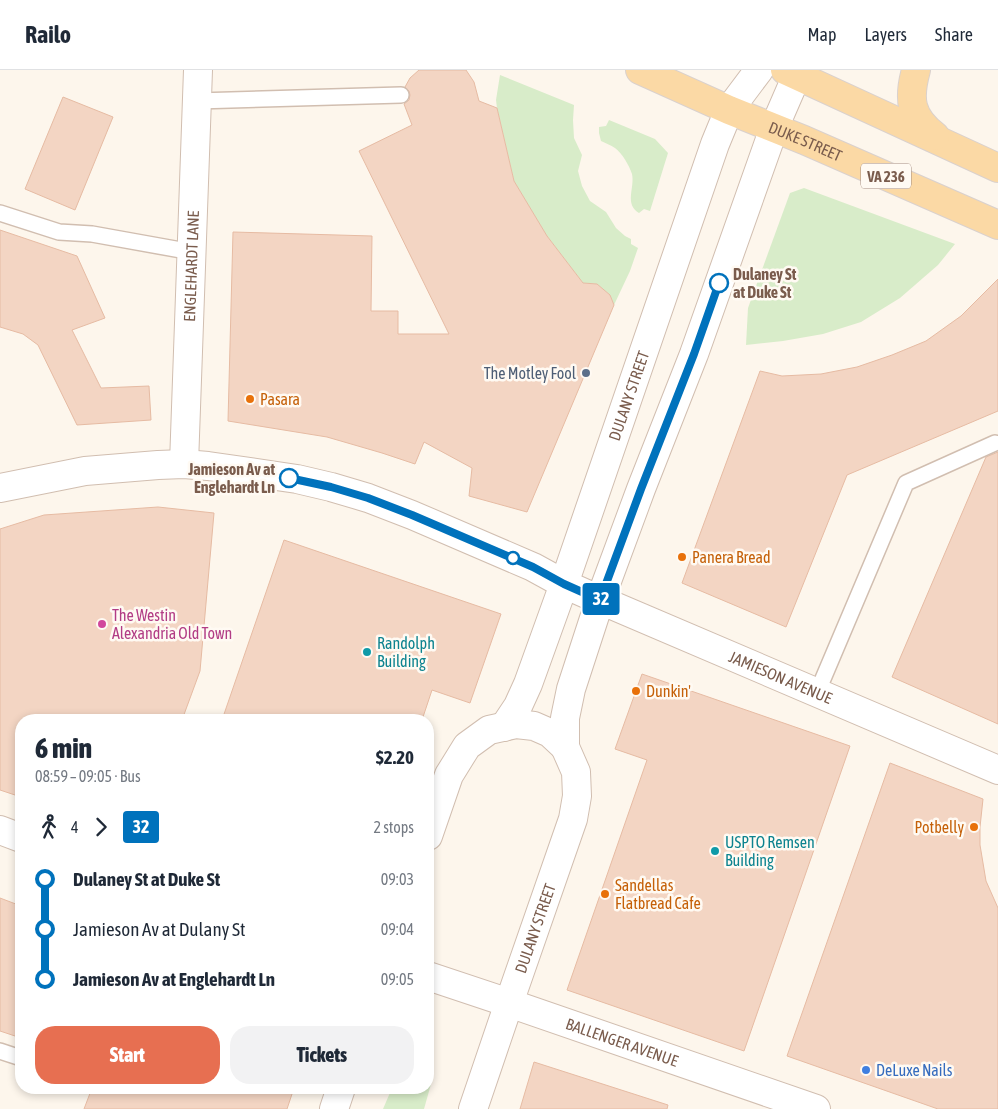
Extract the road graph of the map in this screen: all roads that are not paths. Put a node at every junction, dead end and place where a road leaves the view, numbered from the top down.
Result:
1 (198, 70) edge
2 (640, 70) edge
3 (759, 70) edge
4 (916, 70) edge
5 (794, 72) edge
6 (401, 95) dead end
7 (197, 101) junction
8 (729, 110) junction
9 (774, 128) junction
10 (942, 142) junction
11 (998, 168) edge
12 (0, 213) edge
13 (998, 225) edge
14 (192, 252) junction
15 (995, 443) dead end
16 (184, 464) junction
17 (0, 488) edge
18 (564, 584) junction
19 (600, 600) junction
20 (817, 693) junction
21 (504, 727) junction
22 (565, 747) junction
23 (998, 770) edge
24 (434, 819) edge
25 (0, 830) edge
26 (15, 836) edge
27 (434, 978) edge
28 (508, 1003) junction
29 (0, 1051) edge
30 (15, 1056) edge
31 (339, 1094) edge
32 (334, 1109) edge
33 (473, 1109) edge
34 (816, 1109) edge

1 - 7 street, ENGLEHARDT LANE
2 - 8 main road, DUKE STREET / VA 236
3 - 8 street, DULANY STREET
4 - 10 main road
5 - 9 street, DULANY STREET
5 - 10 main road
6 - 7 lane
7 - 14 street, ENGLEHARDT LANE
8 - 9 main road, DUKE STREET / VA 236
8 - 18 street, DULANY STREET
9 - 13 main road, DUKE STREET / VA 236
9 - 19 street, DULANY STREET
10 - 11 main road
12 - 14 lane
14 - 16 street, ENGLEHARDT LANE
15 - 20 lane
16 - 17 street, JAMIESON AVENUE
16 - 18 street, JAMIESON AVENUE
18 - 19 street, JAMIESON AVENUE
18 - 21 street, DULANY STREET
19 - 20 street, JAMIESON AVENUE
19 - 22 street, DULANY STREET
20 - 23 street, JAMIESON AVENUE
21 - 22 street, DULANY STREET
21 - 24 street, DULANY STREET
22 - 28 street, DULANY STREET
25 - 26 street
27 - 28 street, BALLENGER AVENUE
28 - 33 street, DULANY STREET
28 - 34 street, BALLENGER AVENUE
29 - 30 lane
31 - 32 street

